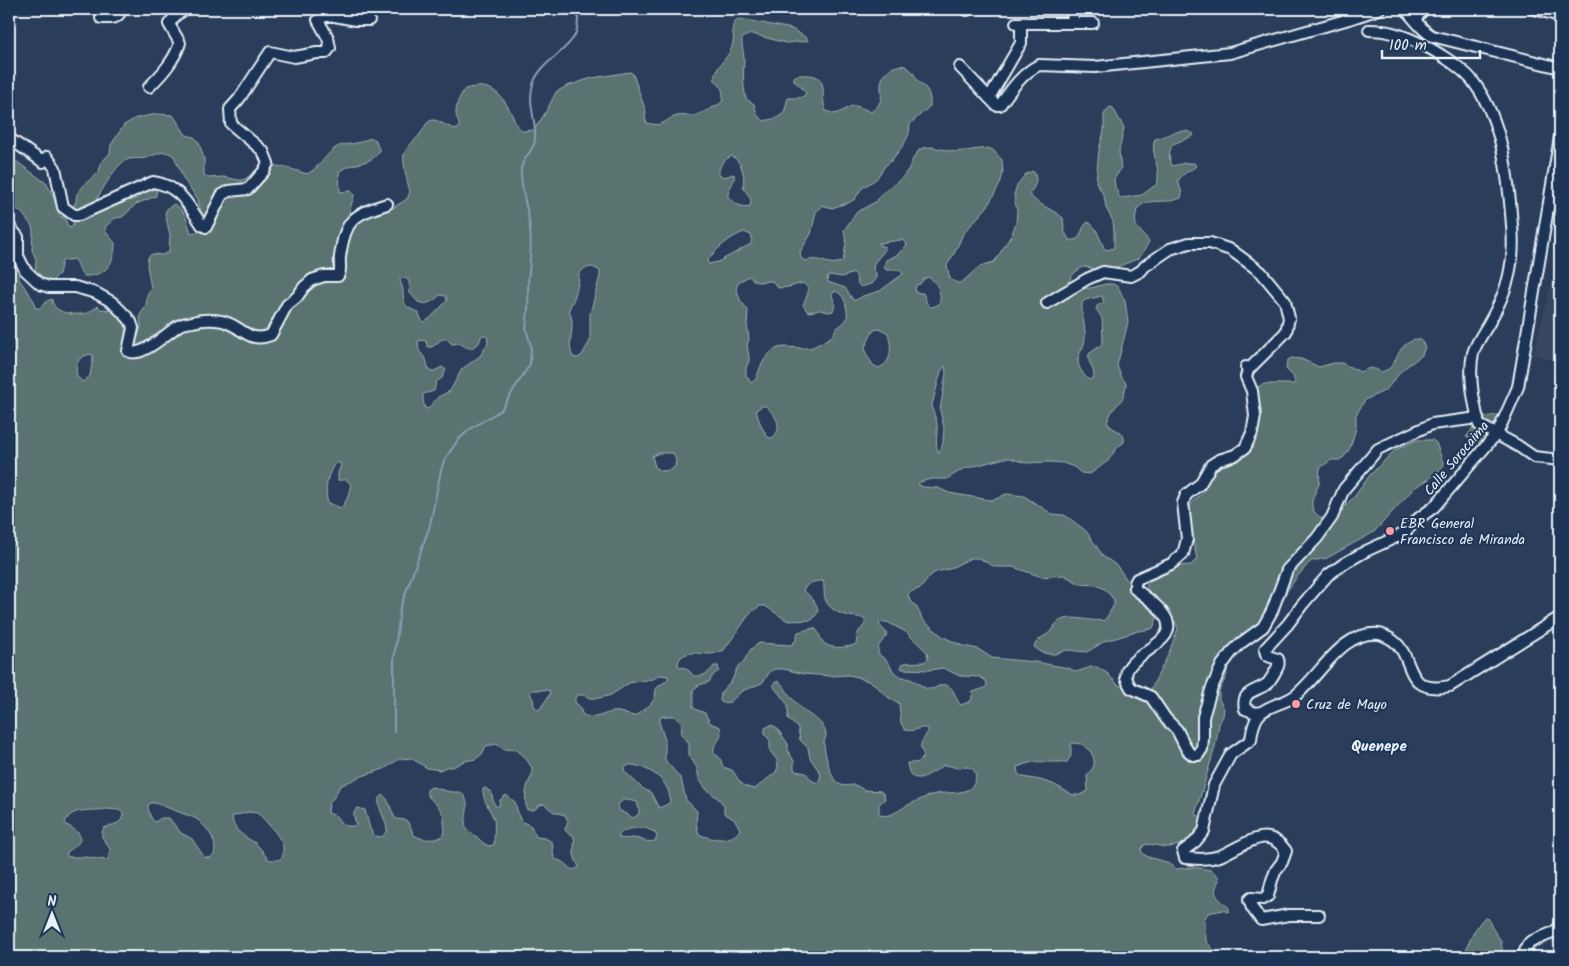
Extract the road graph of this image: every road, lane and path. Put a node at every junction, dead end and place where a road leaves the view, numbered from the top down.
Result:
1 (122, 9) edge
2 (186, 9) edge
3 (1072, 9) edge
4 (1379, 9) edge
5 (1405, 9) edge
6 (1424, 9) edge
7 (1535, 9) edge
8 (1560, 16) edge
9 (101, 18) dead end
10 (1415, 19) junction
11 (369, 20) dead end
12 (1073, 22) junction
13 (1093, 23) dead end
14 (1369, 30) dead end
15 (960, 67) dead end
16 (1560, 68) edge
17 (149, 87) dead end
18 (989, 98) junction
19 (1560, 138) edge
20 (13, 141) dead end
21 (387, 204) dead end
22 (1548, 207) junction
23 (1560, 209) edge
24 (9, 226) edge
25 (1047, 304) dead end
26 (1478, 418) junction
27 (1496, 434) junction
28 (1560, 460) edge
29 (1560, 616) edge
30 (1262, 712) junction
31 (1319, 916) dead end
32 (1560, 927) edge
33 (1523, 957) edge

1 - 9 street
2 - 17 street
3 - 12 street
4 - 18 street
5 - 10 street
6 - 10 street
7 - 8 street
10 - 16 street
11 - 20 street
12 - 13 street
12 - 18 street
14 - 26 street
15 - 18 street
19 - 22 street, Calle Sorocaima
21 - 24 street
22 - 23 street
22 - 27 street, Calle Sorocaima
25 - 26 street
26 - 27 street
27 - 28 street
27 - 30 street, Calle Sorocaima
29 - 30 street
30 - 31 street
32 - 33 street

